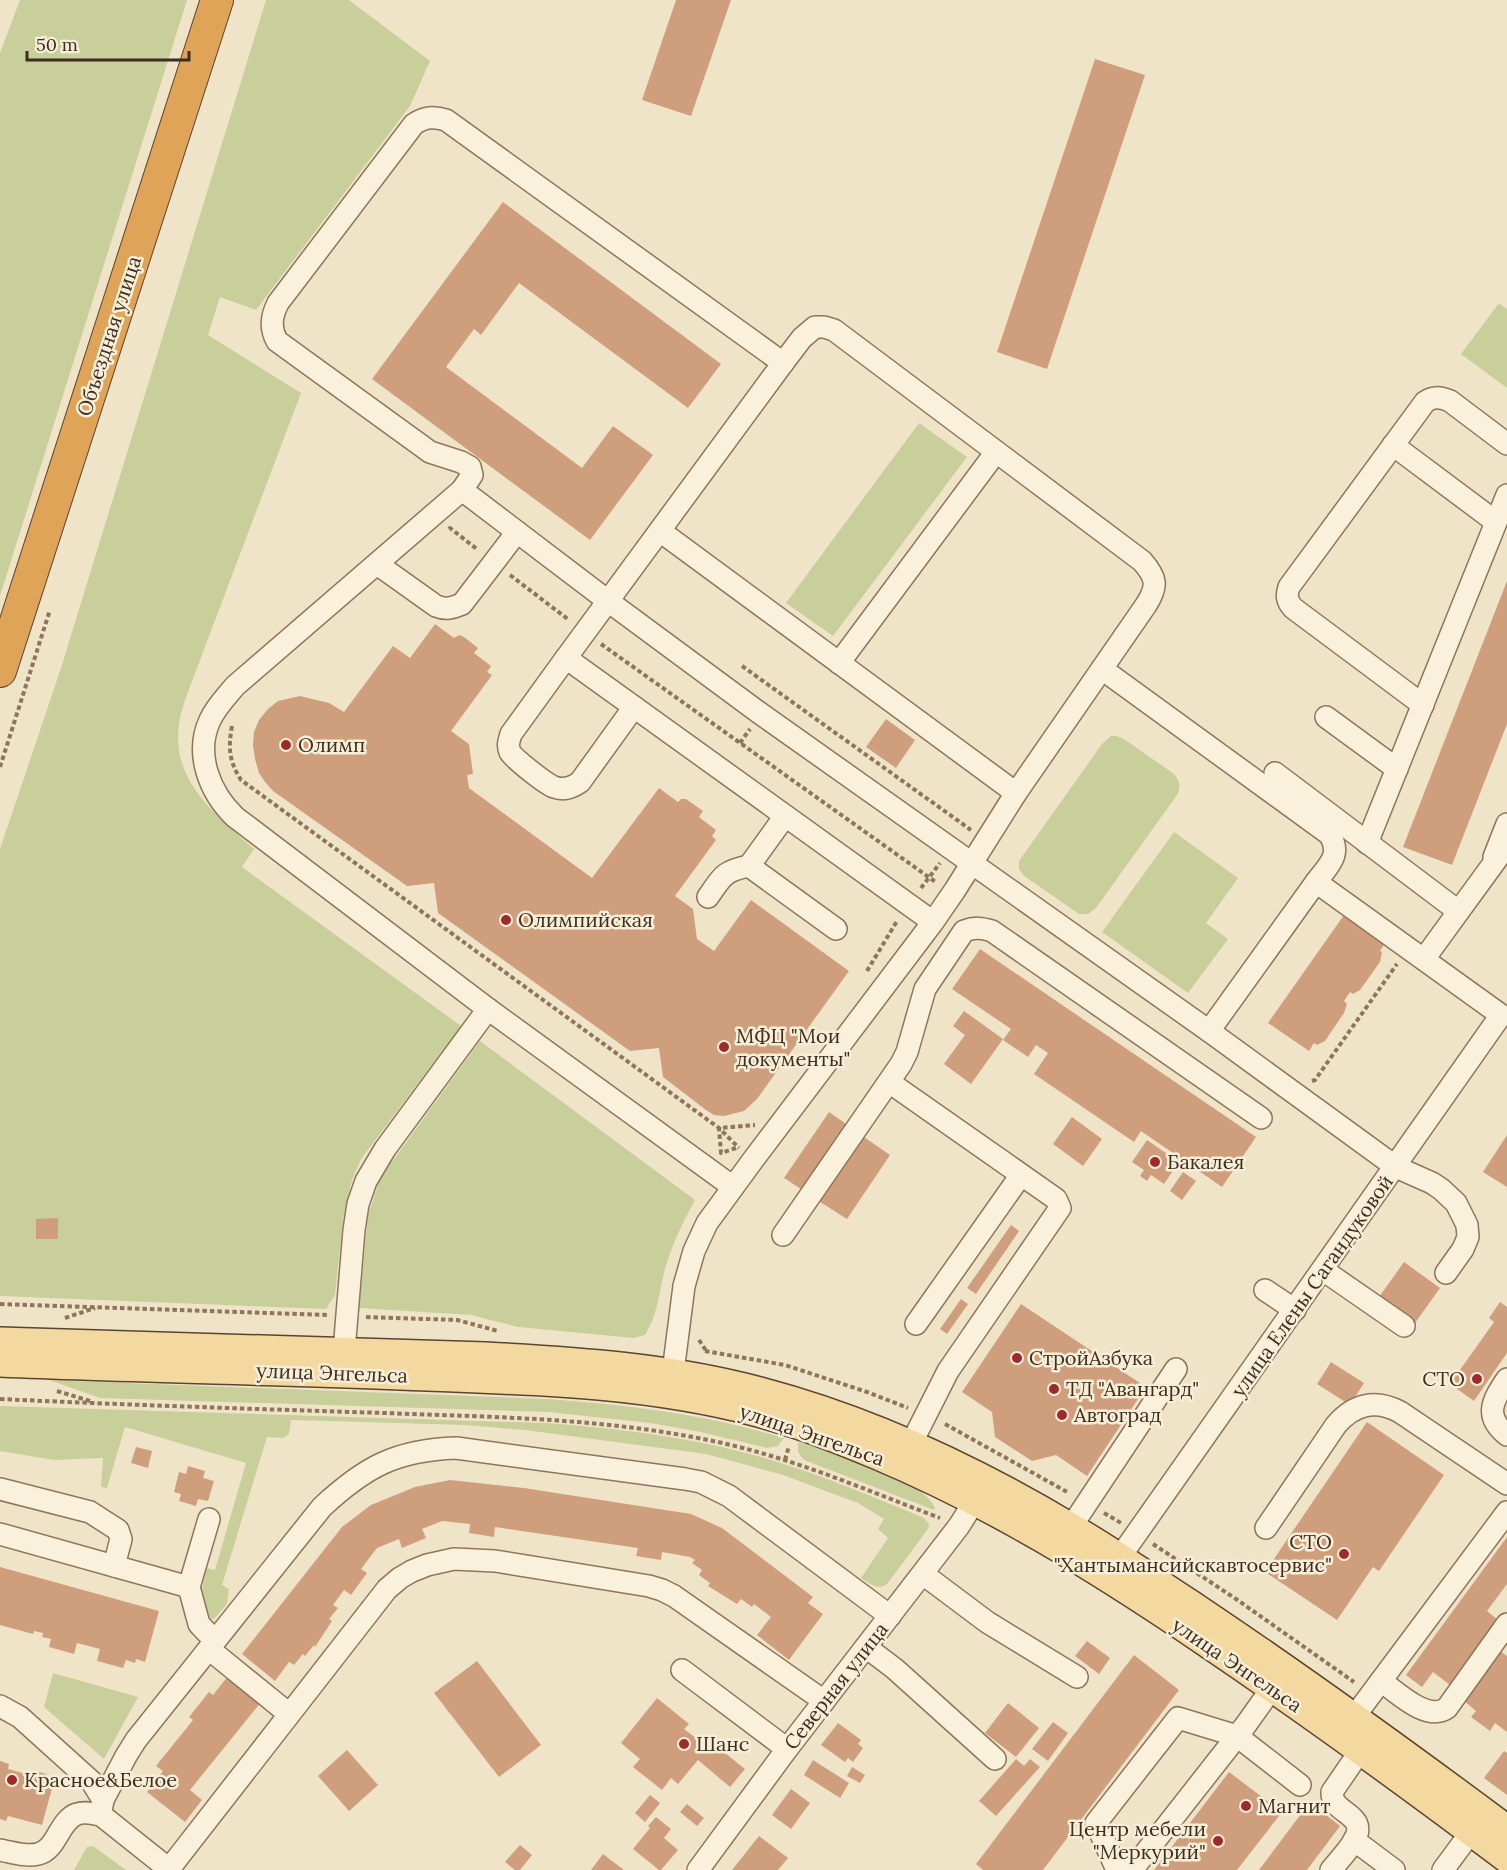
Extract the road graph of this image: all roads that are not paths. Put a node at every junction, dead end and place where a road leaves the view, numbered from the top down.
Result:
1 (217, 0) edge
2 (783, 363) junction
3 (1507, 444) edge
4 (1393, 446) junction
5 (996, 452) junction
6 (462, 490) junction
7 (1507, 495) edge
8 (1496, 522) junction
9 (660, 531) junction
10 (517, 532) junction
11 (377, 564) junction
12 (608, 602) junction
13 (566, 658) junction
14 (839, 663) junction
15 (1102, 669) junction
16 (0, 671) edge
17 (1423, 705) junction
18 (634, 707) junction
19 (1326, 717) dead end
20 (1397, 769) junction
21 (1275, 773) dead end
22 (1016, 793) junction
23 (784, 816) junction
24 (1507, 824) edge
25 (1367, 843) junction
26 (1507, 845) edge
27 (974, 846) junction
28 (749, 866) junction
29 (1489, 870) junction
30 (1316, 882) junction
31 (708, 897) dead end
32 (1458, 911) junction
33 (933, 922) junction
34 (836, 929) dead end
35 (1413, 957) junction
36 (488, 1009) junction
37 (1209, 1031) junction
38 (889, 1082) junction
39 (1261, 1118) dead end
40 (1396, 1167) junction
41 (1022, 1175) junction
42 (733, 1187) junction
43 (783, 1235) dead end
44 (1323, 1270) junction
45 (1446, 1273) dead end
46 (1265, 1290) dead end
47 (1295, 1310) junction
48 (916, 1324) dead end
49 (1404, 1326) dead end
50 (0, 1341) edge
51 (344, 1362) junction
52 (0, 1363) edge
53 (1176, 1368) dead end
54 (1507, 1379) edge
55 (671, 1384) junction
56 (1507, 1435) edge
57 (910, 1444) junction
58 (1507, 1484) edge
59 (0, 1489) edge
60 (980, 1491) junction
61 (1507, 1512) edge
62 (209, 1519) dead end
63 (1266, 1528) dead end
64 (0, 1533) edge
65 (1065, 1537) junction
66 (114, 1566) junction
67 (1114, 1567) junction
68 (923, 1574) junction
69 (189, 1587) junction
70 (890, 1616) junction
71 (1507, 1624) edge
72 (212, 1645) junction
73 (866, 1647) junction
74 (682, 1670) dead end
75 (1077, 1677) dead end
76 (1279, 1678) junction
77 (1382, 1681) junction
78 (824, 1701) junction
79 (0, 1706) edge
80 (289, 1714) junction
81 (1354, 1717) junction
82 (1237, 1736) junction
83 (788, 1749) junction
84 (1360, 1751) junction
85 (996, 1759) dead end
86 (1300, 1785) dead end
87 (102, 1808) junction
88 (1507, 1829) edge
89 (1471, 1832) junction
90 (1354, 1840) junction
91 (0, 1850) edge
92 (1507, 1859) edge
93 (170, 1870) edge
94 (698, 1870) edge
95 (1117, 1870) edge
96 (1132, 1870) edge
97 (1331, 1870) edge
98 (1394, 1870) edge
99 (1443, 1870) edge

1 - 16 highway, Объездная улица
2 - 5 street
2 - 6 street
2 - 9 street
3 - 4 street
4 - 8 street
4 - 17 street
5 - 14 street
5 - 15 street
6 - 10 street
6 - 11 street
7 - 8 street
8 - 17 street
9 - 12 street
9 - 14 street
10 - 11 street
10 - 12 street
11 - 36 street
12 - 13 street
12 - 27 street
13 - 18 street
13 - 18 street
14 - 22 street
15 - 22 street
15 - 30 street
17 - 20 street
18 - 23 street
19 - 20 street
20 - 25 street
21 - 25 street
22 - 27 street
23 - 28 street
23 - 33 street
24 - 29 street
25 - 32 street
26 - 29 street
27 - 33 street
27 - 37 street
28 - 31 street
28 - 34 street
29 - 32 street
30 - 35 street
30 - 37 street
32 - 35 street
33 - 42 street
35 - 40 street, улица Елены Сагандуковой
36 - 42 street
36 - 51 street
37 - 40 street
38 - 39 street
38 - 41 street
38 - 43 street
40 - 44 street, улица Елены Сагандуковой
40 - 45 street
41 - 48 street
41 - 57 street
42 - 55 street
44 - 47 street, улица Елены Сагандуковой
44 - 49 street
46 - 47 street
47 - 67 street, улица Елены Сагандуковой
50 - 51 main road, улица Энгельса
51 - 52 main road, улица Энгельса
51 - 55 main road, улица Энгельса
53 - 65 street
54 - 56 street
55 - 57 main road, улица Энгельса
55 - 60 main road, улица Энгельса
57 - 60 main road, улица Энгельса
58 - 63 street
59 - 66 street
60 - 65 main road, улица Энгельса
60 - 68 street, Северная улица
61 - 77 street
62 - 69 street
64 - 66 street
65 - 67 main road, улица Энгельса
66 - 69 street
67 - 76 main road, улица Энгельса
68 - 70 street, Северная улица
68 - 75 street
69 - 72 street
70 - 72 street
70 - 73 street, Северная улица
71 - 77 street
72 - 80 street
72 - 87 street
73 - 78 street, Северная улица
73 - 85 street
74 - 83 street
76 - 81 main road, улица Энгельса
76 - 82 street
76 - 84 main road, улица Энгельса
77 - 81 street
78 - 80 street
78 - 83 street, Северная улица
79 - 87 street
80 - 93 street
81 - 88 main road, улица Энгельса
82 - 86 street
82 - 95 street
82 - 96 street
83 - 94 street, Северная улица
84 - 89 main road, улица Энгельса
84 - 90 street
87 - 91 street
87 - 93 street
89 - 92 main road, улица Энгельса
89 - 99 street
90 - 97 street
90 - 98 street

